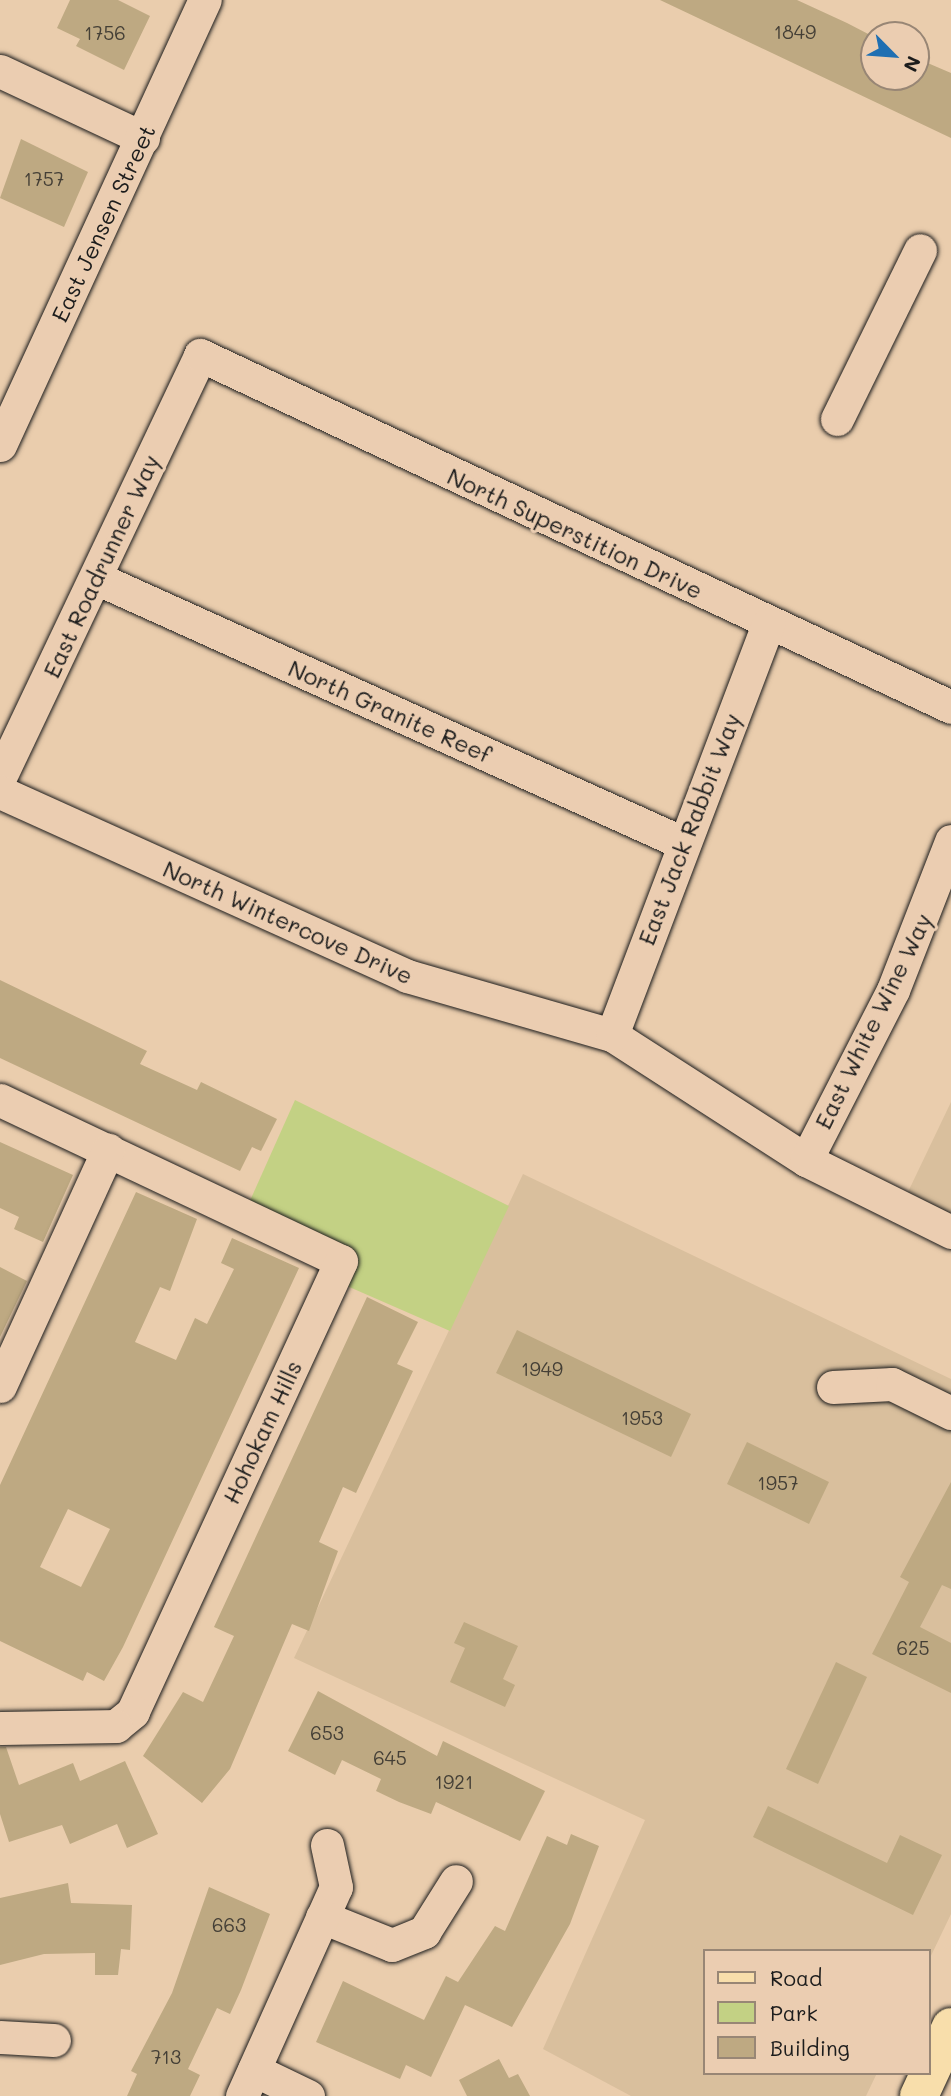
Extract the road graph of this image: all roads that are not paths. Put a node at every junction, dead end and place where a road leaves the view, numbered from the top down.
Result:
1 (205, 0) edge
2 (0, 71) edge
3 (143, 138) junction
4 (920, 250) dead end
5 (201, 355) joint
6 (837, 419) dead end
7 (0, 445) edge
8 (96, 578) junction
9 (768, 624) junction
10 (951, 708) edge
11 (0, 777) edge
12 (0, 792) edge
13 (951, 841) edge
14 (683, 843) junction
15 (612, 1035) junction
16 (0, 1101) edge
17 (108, 1150) junction
18 (806, 1160) junction
19 (951, 1232) edge
20 (1, 1381) edge
21 (833, 1387) dead end
22 (951, 1413) edge
23 (0, 1728) edge
24 (327, 1845) dead end
25 (456, 1881) dead end
26 (322, 1917) junction
27 (951, 2027) edge
28 (0, 2037) edge
29 (54, 2040) dead end
30 (930, 2072) edge
31 (929, 2075) edge
32 (248, 2083) edge
33 (308, 2096) edge
34 (919, 2096) edge

1 - 3 street, East Jensen Street
2 - 3 street
3 - 7 street, East Jensen Street
4 - 6 street
5 - 8 street, East Roadrunner Way
5 - 9 street, North Superstition Drive
8 - 11 street, East Roadrunner Way
8 - 14 street, North Granite Reef
9 - 10 street, North Superstition Drive
9 - 14 street, East Jack Rabbit Way
12 - 15 street, North Wintercove Drive
13 - 18 street, East White Wine Way
14 - 15 street, East Jack Rabbit Way
15 - 18 street, North Wintercove Drive
16 - 17 street, Hohokam Hills
17 - 20 street
17 - 23 street, Hohokam Hills
18 - 19 street, North Wintercove Drive
21 - 22 street
24 - 26 street
25 - 26 street
26 - 32 street
27 - 30 main road
28 - 29 street
31 - 34 main road
32 - 33 street

